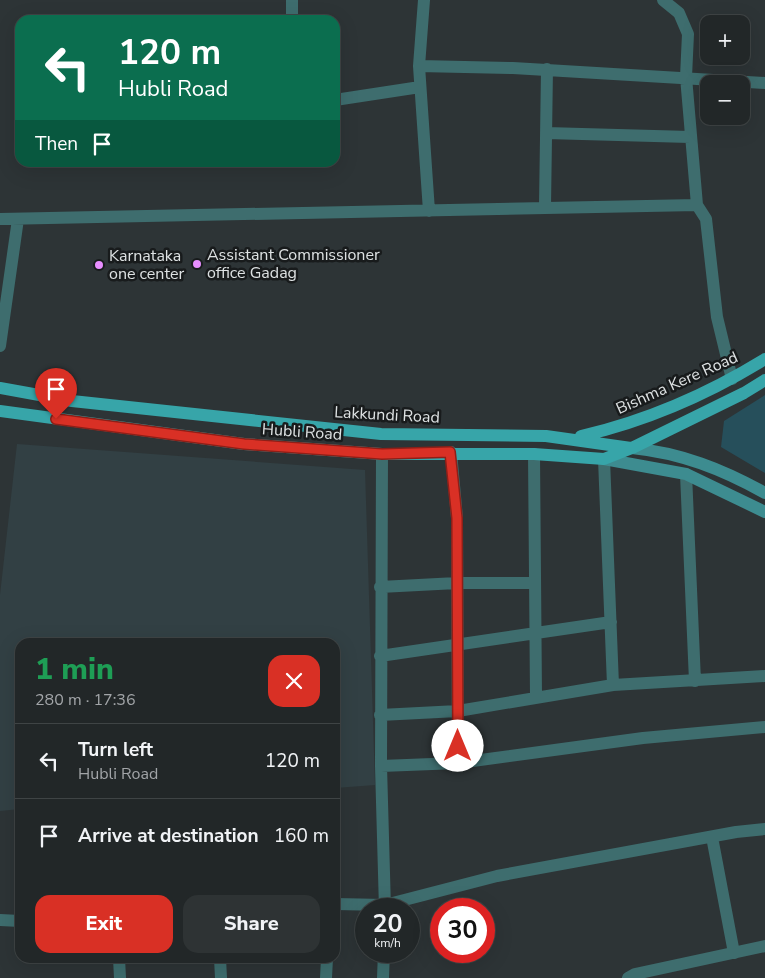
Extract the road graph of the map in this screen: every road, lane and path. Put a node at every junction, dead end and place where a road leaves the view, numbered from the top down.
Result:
1 (292, 0) edge
2 (424, 0) edge
3 (663, 0) edge
4 (292, 15) edge
5 (419, 66) junction
6 (547, 70) junction
7 (686, 77) junction
8 (765, 83) edge
9 (420, 87) junction
10 (340, 99) edge
11 (546, 133) junction
12 (690, 137) junction
13 (697, 205) junction
14 (545, 206) junction
15 (429, 211) junction
16 (0, 219) edge
17 (18, 219) junction
18 (0, 346) edge
19 (765, 359) edge
20 (732, 379) junction
21 (765, 380) edge
22 (0, 388) edge
23 (0, 411) edge
24 (572, 439) junction
25 (632, 448) junction
26 (450, 452) junction
27 (382, 454) junction
28 (534, 454) junction
29 (604, 458) junction
30 (686, 474) junction
31 (765, 493) edge
32 (765, 512) edge
33 (457, 583) junction
34 (533, 583) junction
35 (380, 588) junction
36 (611, 622) junction
37 (534, 634) junction
38 (457, 643) junction
39 (380, 656) junction
40 (765, 676) edge
41 (694, 681) junction
42 (613, 685) junction
43 (536, 696) junction
44 (458, 711) junction
45 (380, 715) junction
46 (765, 727) edge
47 (458, 763) junction
48 (381, 766) junction
49 (765, 829) edge
50 (712, 836) junction
51 (385, 898) edge
52 (418, 898) edge
53 (340, 904) edge
54 (355, 905) edge
55 (0, 920) edge
56 (15, 921) edge
57 (765, 946) edge
58 (734, 953) junction
59 (119, 963) edge
60 (220, 963) edge
61 (327, 963) edge
62 (384, 963) edge
63 (120, 978) edge
64 (220, 978) edge
65 (326, 978) edge
66 (383, 978) edge
67 (628, 978) edge

1 - 4 street
2 - 5 street
3 - 7 street
5 - 6 street
5 - 9 street
6 - 7 street
6 - 11 street
7 - 8 street
7 - 12 street
9 - 10 street
9 - 15 street
11 - 12 street
11 - 14 street
12 - 13 street
13 - 14 street
13 - 20 street
14 - 15 street
15 - 17 street
16 - 17 street
17 - 18 street
19 - 20 main road, Bishma Kere Road
20 - 24 main road, Bishma Kere Road
21 - 25 main road
22 - 24 main road, Lakkundi Road
23 - 27 main road, Hubli Road
24 - 25 main road, Lakkundi Road
25 - 29 main road
25 - 31 main road, Lakkundi Road
26 - 27 main road, Hubli Road
26 - 28 main road, Hubli Road
26 - 33 street
27 - 35 street
28 - 29 main road, Hubli Road
28 - 34 street
29 - 30 main road
29 - 36 street
30 - 32 main road
30 - 41 street
33 - 34 street
33 - 35 street
33 - 38 street
34 - 37 street
35 - 39 street
36 - 37 street
36 - 42 street
37 - 38 street
37 - 43 street
38 - 39 street
38 - 44 street
39 - 45 street
40 - 41 street
41 - 42 street
42 - 43 street
43 - 44 street
44 - 45 street
44 - 47 street
45 - 48 street
46 - 47 street
47 - 48 street
48 - 51 street
49 - 50 street
50 - 52 street
50 - 58 street
53 - 54 street
55 - 56 street
57 - 58 street
58 - 67 street
59 - 63 street
60 - 64 street
61 - 65 street
62 - 66 street

